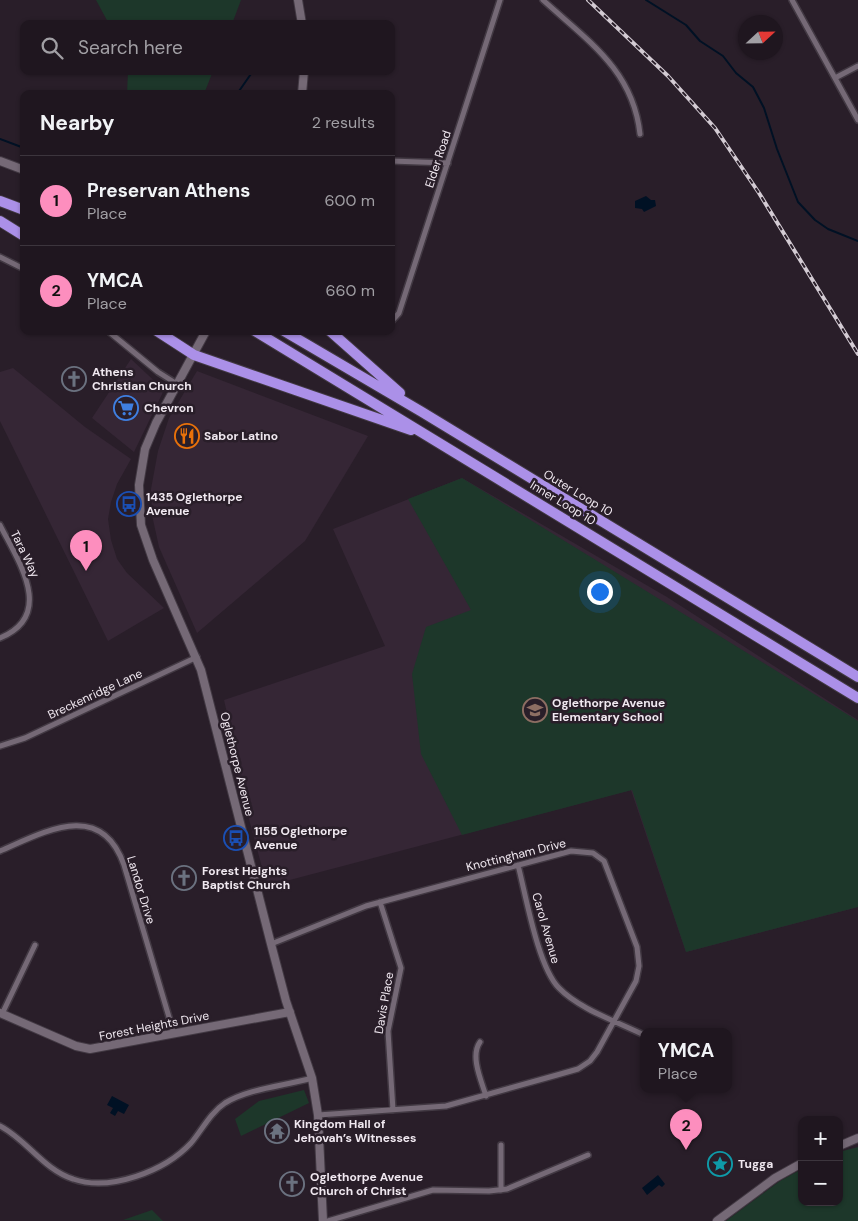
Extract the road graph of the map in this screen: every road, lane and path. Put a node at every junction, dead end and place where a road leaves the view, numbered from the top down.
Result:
1 (298, 0) edge
2 (500, 0) edge
3 (544, 0) edge
4 (792, 0) edge
5 (301, 20) edge
6 (858, 66) edge
7 (304, 75) edge
8 (835, 78) junction
9 (302, 90) edge
10 (858, 120) edge
11 (640, 134) dead end
12 (0, 161) edge
13 (395, 161) edge
14 (448, 163) junction
15 (20, 168) edge
16 (0, 201) edge
17 (20, 204) edge
18 (20, 208) edge
19 (0, 220) edge
20 (20, 227) edge
21 (20, 233) edge
22 (0, 257) edge
23 (20, 267) edge
24 (395, 318) edge
25 (113, 335) edge
26 (163, 335) edge
27 (204, 335) edge
28 (262, 335) edge
29 (291, 335) edge
30 (335, 335) edge
31 (194, 355) junction
32 (176, 384) junction
33 (422, 412) junction
34 (429, 436) junction
35 (0, 526) edge
36 (0, 638) edge
37 (197, 657) junction
38 (858, 677) edge
39 (858, 698) edge
40 (0, 746) edge
41 (0, 851) edge
42 (518, 865) junction
43 (380, 902) junction
44 (270, 944) junction
45 (34, 945) dead end
46 (290, 1012) junction
47 (1, 1013) edge
48 (614, 1020) junction
49 (640, 1033) edge
50 (174, 1034) junction
51 (480, 1042) dead end
52 (312, 1078) junction
53 (486, 1096) junction
54 (393, 1110) junction
55 (318, 1115) junction
56 (0, 1126) edge
57 (858, 1138) edge
58 (843, 1144) edge
59 (501, 1145) dead end
60 (588, 1155) dead end
61 (798, 1165) edge
62 (501, 1190) junction
63 (323, 1221) edge
64 (328, 1221) edge
65 (717, 1221) edge

1 - 5 main road
2 - 14 street, Elder Road
3 - 11 street
4 - 8 street
6 - 8 street
7 - 9 main road
8 - 10 street
12 - 15 main road
13 - 14 street
14 - 24 street, Elder Road
16 - 17 highway
16 - 18 highway
19 - 20 highway
19 - 21 highway
22 - 23 street
25 - 32 street
26 - 31 highway
27 - 31 main road, Oglethorpe Avenue
28 - 34 highway, Inner Loop 10
29 - 33 highway, Outer Loop 10
30 - 33 highway
31 - 32 main road, Oglethorpe Avenue
31 - 34 highway
32 - 37 main road, Oglethorpe Avenue
33 - 38 highway, Outer Loop 10
34 - 39 highway, Inner Loop 10
35 - 36 street, Tara Way
37 - 40 street, Breckenridge Lane
37 - 44 main road, Oglethorpe Avenue
41 - 50 street, Landor Drive
42 - 43 street, Knottingham Drive
42 - 48 street, Carol Avenue
42 - 48 street, Knottingham Drive
43 - 44 street, Knottingham Drive
43 - 54 street, Davis Place
44 - 46 main road, Oglethorpe Avenue
45 - 47 street
46 - 50 main road, Forest Heights Drive
46 - 52 main road, Oglethorpe Avenue
47 - 50 main road, Forest Heights Drive
48 - 49 street, Carol Avenue
48 - 53 street, Knottingham Drive
51 - 53 street
52 - 55 main road, Oglethorpe Avenue
52 - 56 street
53 - 54 street, Knottingham Drive
54 - 55 street, Knottingham Drive
55 - 63 main road, Oglethorpe Avenue
57 - 58 main road
59 - 62 street
60 - 62 street
61 - 65 main road
62 - 64 street

